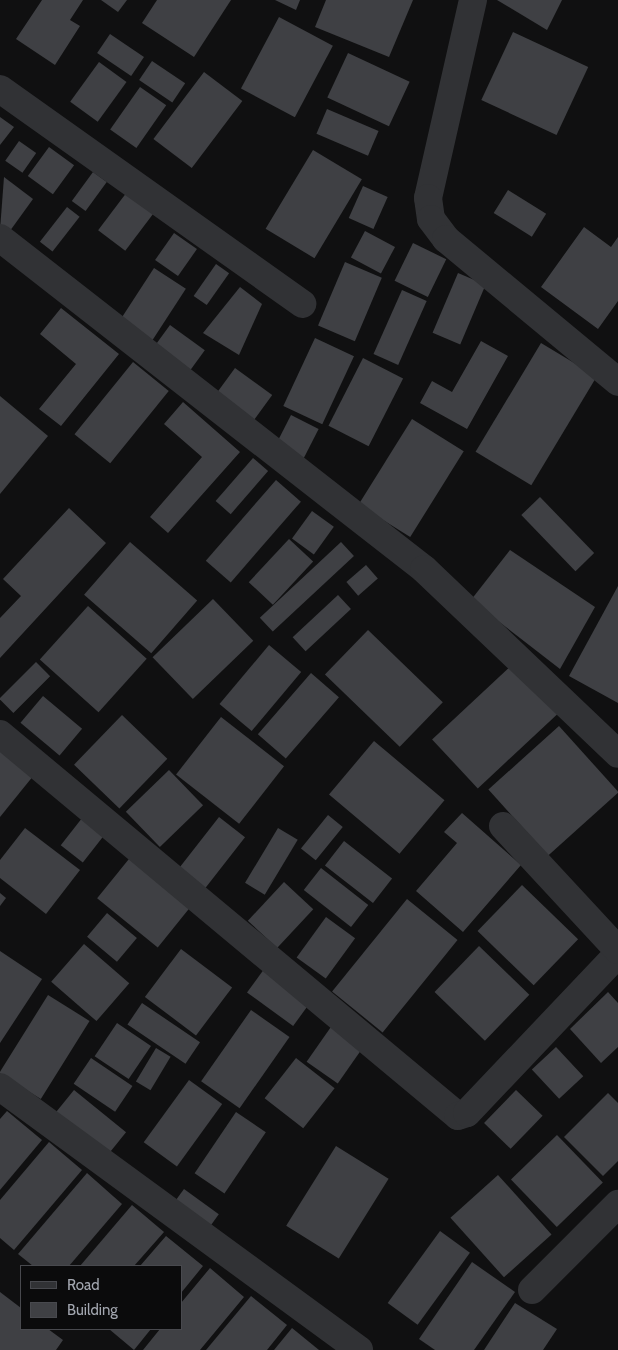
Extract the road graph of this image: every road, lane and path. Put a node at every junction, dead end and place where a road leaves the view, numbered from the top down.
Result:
1 (473, 0) edge
2 (0, 89) edge
3 (0, 238) edge
4 (302, 304) dead end
5 (614, 370) edge
6 (0, 734) edge
7 (618, 754) edge
8 (502, 826) dead end
9 (618, 952) edge
10 (0, 1087) edge
11 (618, 1204) edge
12 (532, 1290) dead end
13 (359, 1350) edge

1 - 5 street
2 - 4 street
3 - 7 street
6 - 9 street
8 - 9 street
10 - 13 street
11 - 12 street

